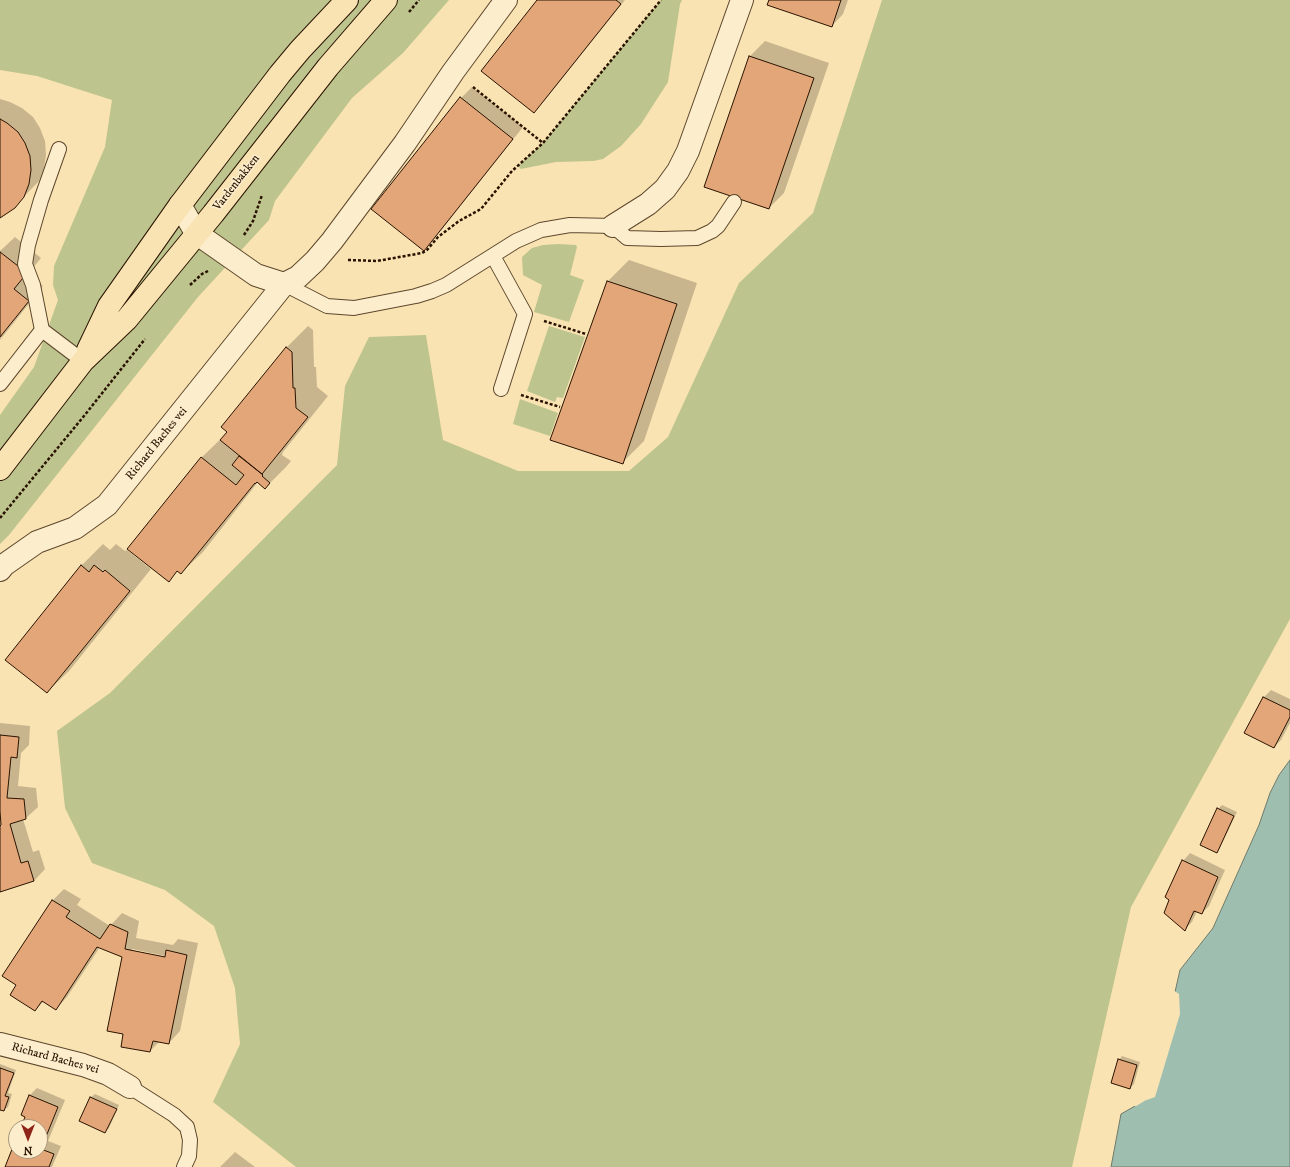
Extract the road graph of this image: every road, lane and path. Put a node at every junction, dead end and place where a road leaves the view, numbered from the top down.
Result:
1 (347, 0) edge
2 (386, 0) edge
3 (506, 0) edge
4 (661, 0) edge
5 (742, 0) edge
6 (453, 72) junction
7 (543, 143) junction
8 (59, 149) dead end
9 (734, 202) dead end
10 (180, 205) junction
11 (214, 214) junction
12 (613, 226) junction
13 (196, 234) junction
14 (324, 251) junction
15 (493, 256) junction
16 (292, 288) junction
17 (525, 314) junction
18 (42, 330) junction
19 (586, 334) dead end
20 (83, 361) junction
21 (0, 384) edge
22 (501, 389) joint
23 (560, 407) dead end
24 (0, 469) edge
25 (0, 570) edge
26 (0, 1044) edge
27 (130, 1087) joint
28 (184, 1167) edge

1 - 10 main road, Vardenbakken
2 - 11 main road, Vardenbakken
3 - 6 street
4 - 7 path
5 - 12 street
6 - 7 path
6 - 14 street
7 - 14 path
8 - 18 lane
9 - 12 lane
10 - 11 street
10 - 13 street
10 - 20 main road, Vardenbakken
11 - 13 main road, Vardenbakken
12 - 15 lane
13 - 16 street
13 - 20 main road, Vardenbakken
14 - 16 street
15 - 16 lane
15 - 17 lane
16 - 25 street, Richard Baches vei
17 - 19 path
17 - 22 lane
18 - 20 lane
18 - 21 lane
20 - 24 main road, Vardenbakken
22 - 23 path
26 - 27 street, Richard Baches vei
27 - 28 lane

